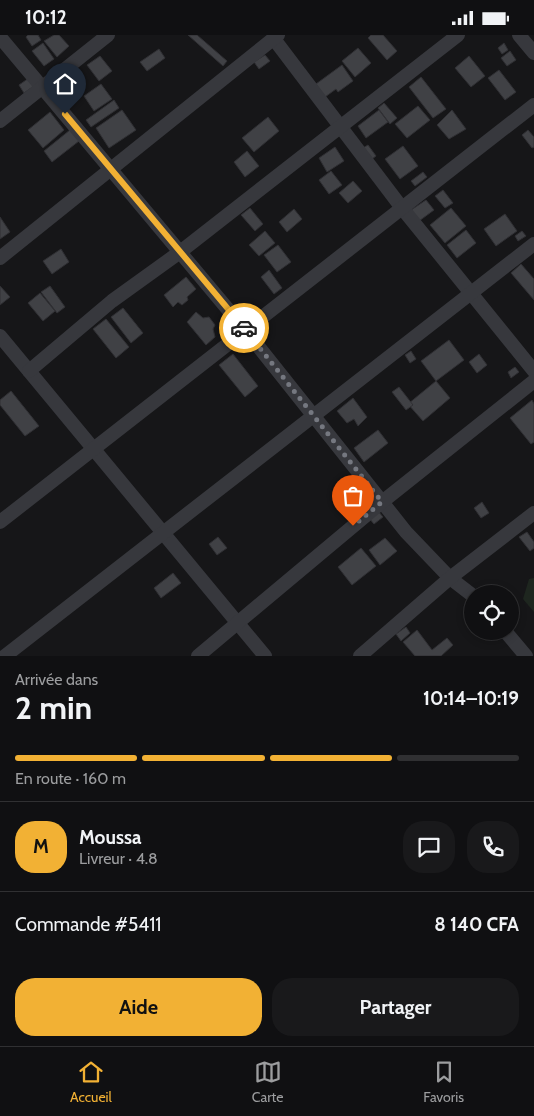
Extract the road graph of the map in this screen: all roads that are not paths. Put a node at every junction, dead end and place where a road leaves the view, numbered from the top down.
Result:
1 (108, 35) edge
2 (458, 35) edge
3 (518, 35) edge
4 (0, 37) edge
5 (276, 37) edge
6 (534, 53) edge
7 (42, 87) junction
8 (534, 105) edge
9 (0, 121) edge
10 (341, 125) junction
11 (111, 168) junction
12 (402, 209) junction
13 (534, 244) edge
14 (180, 252) junction
15 (0, 258) edge
16 (471, 293) junction
17 (246, 331) junction
18 (0, 336) edge
19 (29, 371) junction
20 (534, 371) edge
21 (534, 381) edge
22 (314, 415) junction
23 (94, 450) junction
24 (382, 502) junction
25 (534, 513) edge
26 (0, 522) edge
27 (163, 533) junction
28 (450, 578) junction
29 (464, 587) edge
30 (238, 624) junction
31 (512, 640) edge
32 (5, 653) edge
33 (524, 655) edge
34 (198, 656) edge
35 (265, 656) edge
36 (360, 656) edge

1 - 7 street
2 - 10 street
3 - 6 street
4 - 7 street
5 - 10 street
5 - 11 street
7 - 9 street
7 - 11 street
8 - 12 street
10 - 12 street
10 - 14 street
11 - 14 street
11 - 15 street
12 - 16 street
12 - 17 street
13 - 16 street
14 - 17 street
14 - 19 street
16 - 20 street
16 - 22 street
17 - 22 street
17 - 23 street
18 - 19 street
19 - 23 street
21 - 24 street
22 - 24 street
22 - 27 street
23 - 26 street
23 - 27 street
24 - 28 street
24 - 30 street
25 - 28 street
27 - 30 street
27 - 32 street
28 - 29 street
28 - 36 street
30 - 34 street
30 - 35 street
31 - 33 street

